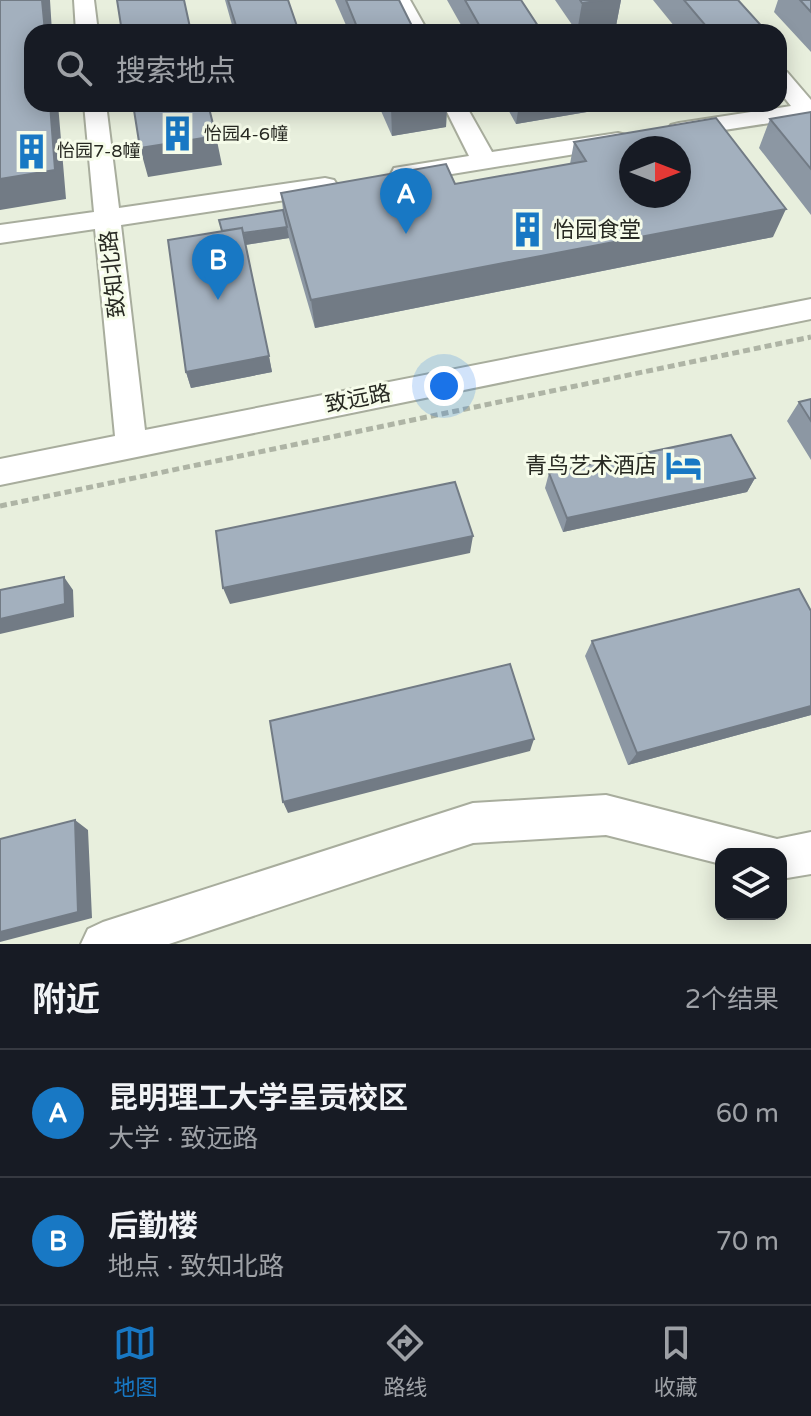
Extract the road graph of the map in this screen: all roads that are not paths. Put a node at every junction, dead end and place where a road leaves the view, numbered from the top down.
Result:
1 (84, 0) edge
2 (400, 0) edge
3 (86, 24) edge
4 (413, 24) edge
5 (787, 86) edge
6 (96, 112) edge
7 (458, 112) edge
8 (810, 112) edge
9 (484, 161) junction
10 (375, 178) edge
11 (344, 183) edge
12 (107, 220) junction
13 (0, 234) edge
14 (811, 309) edge
15 (131, 445) junction
16 (0, 472) edge
17 (740, 848) edge
18 (811, 853) edge
19 (787, 857) edge
20 (103, 944) edge

1 - 3 street
2 - 4 street
5 - 8 street
6 - 12 street, 致知北路
7 - 9 street
8 - 9 street
9 - 10 street
11 - 12 street
12 - 13 street
12 - 15 street, 致知北路
14 - 15 street, 致远路
15 - 16 street, 致远路
17 - 20 street
18 - 19 street

